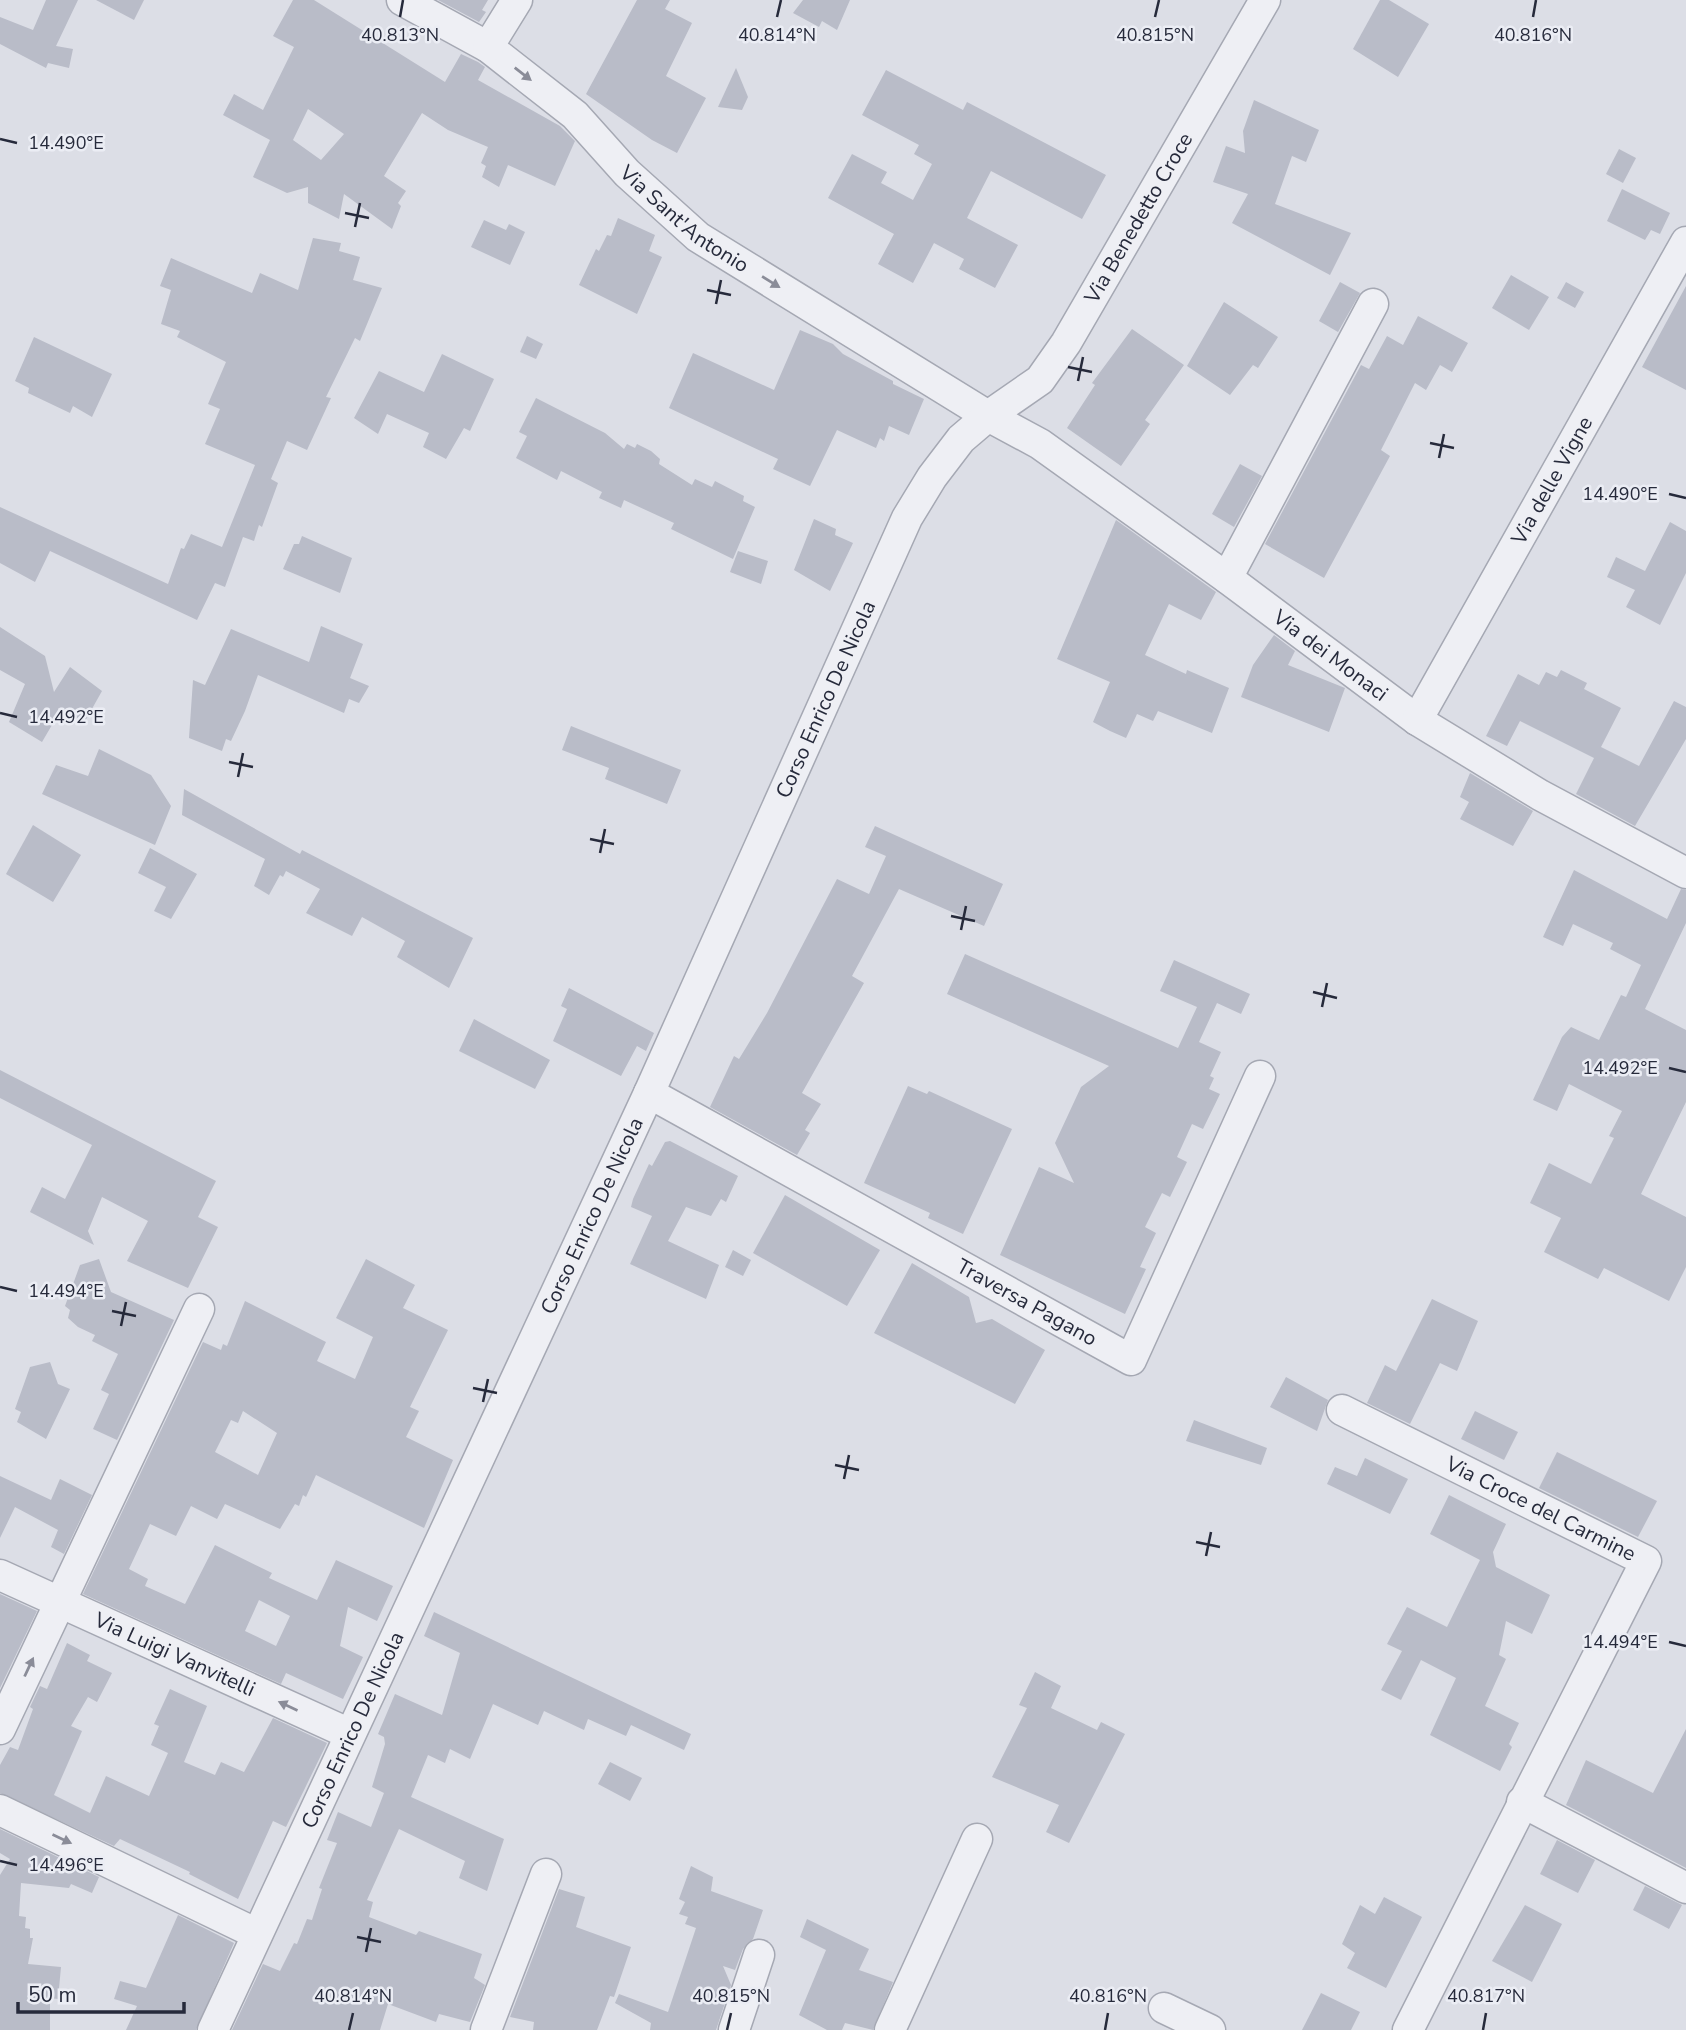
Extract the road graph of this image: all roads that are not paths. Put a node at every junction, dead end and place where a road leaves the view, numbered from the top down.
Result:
1 (402, 0) edge
2 (517, 0) edge
3 (1265, 0) edge
4 (488, 47) junction
5 (1686, 242) edge
6 (1373, 304) dead end
7 (988, 416) junction
8 (1227, 578) junction
9 (1417, 720) junction
10 (1686, 873) edge
11 (1260, 1076) dead end
12 (649, 1093) junction
13 (199, 1309) dead end
14 (1342, 1410) dead end
15 (0, 1575) edge
16 (59, 1602) junction
17 (0, 1729) edge
18 (350, 1734) junction
19 (1522, 1802) junction
20 (0, 1810) edge
21 (977, 1839) dead end
22 (546, 1874) dead end
23 (1686, 1888) edge
24 (257, 1934) junction
25 (759, 1955) dead end
26 (1164, 2008) dead end
27 (213, 2030) edge
28 (486, 2030) edge
29 (734, 2030) edge
30 (890, 2030) edge
31 (1210, 2030) edge
32 (1408, 2030) edge

1 - 4 street, Via Sant'Antonio
2 - 4 street
3 - 7 street, Via Benedetto Croce
4 -> 7 street, Via Sant'Antonio
5 - 9 street, Via delle Vigne
6 - 8 street
7 - 8 street, Via dei Monaci
7 - 12 street, Corso Enrico De Nicola
8 - 9 street, Via dei Monaci
9 - 10 street, Via dei Monaci
11 - 12 street, Traversa Pagano
12 - 18 street, Corso Enrico De Nicola
13 - 16 street
14 - 19 street, Via Croce del Carmine
15 - 16 street, Via Luigi Vanvitelli
17 -> 16 street
18 -> 16 street, Via Luigi Vanvitelli
18 - 24 street, Corso Enrico De Nicola
19 - 23 street
19 - 32 street, Via Croce del Carmine
20 -> 24 street
21 - 30 street
22 - 28 street
24 - 27 street, Corso Enrico De Nicola
25 - 29 street
26 - 31 street

